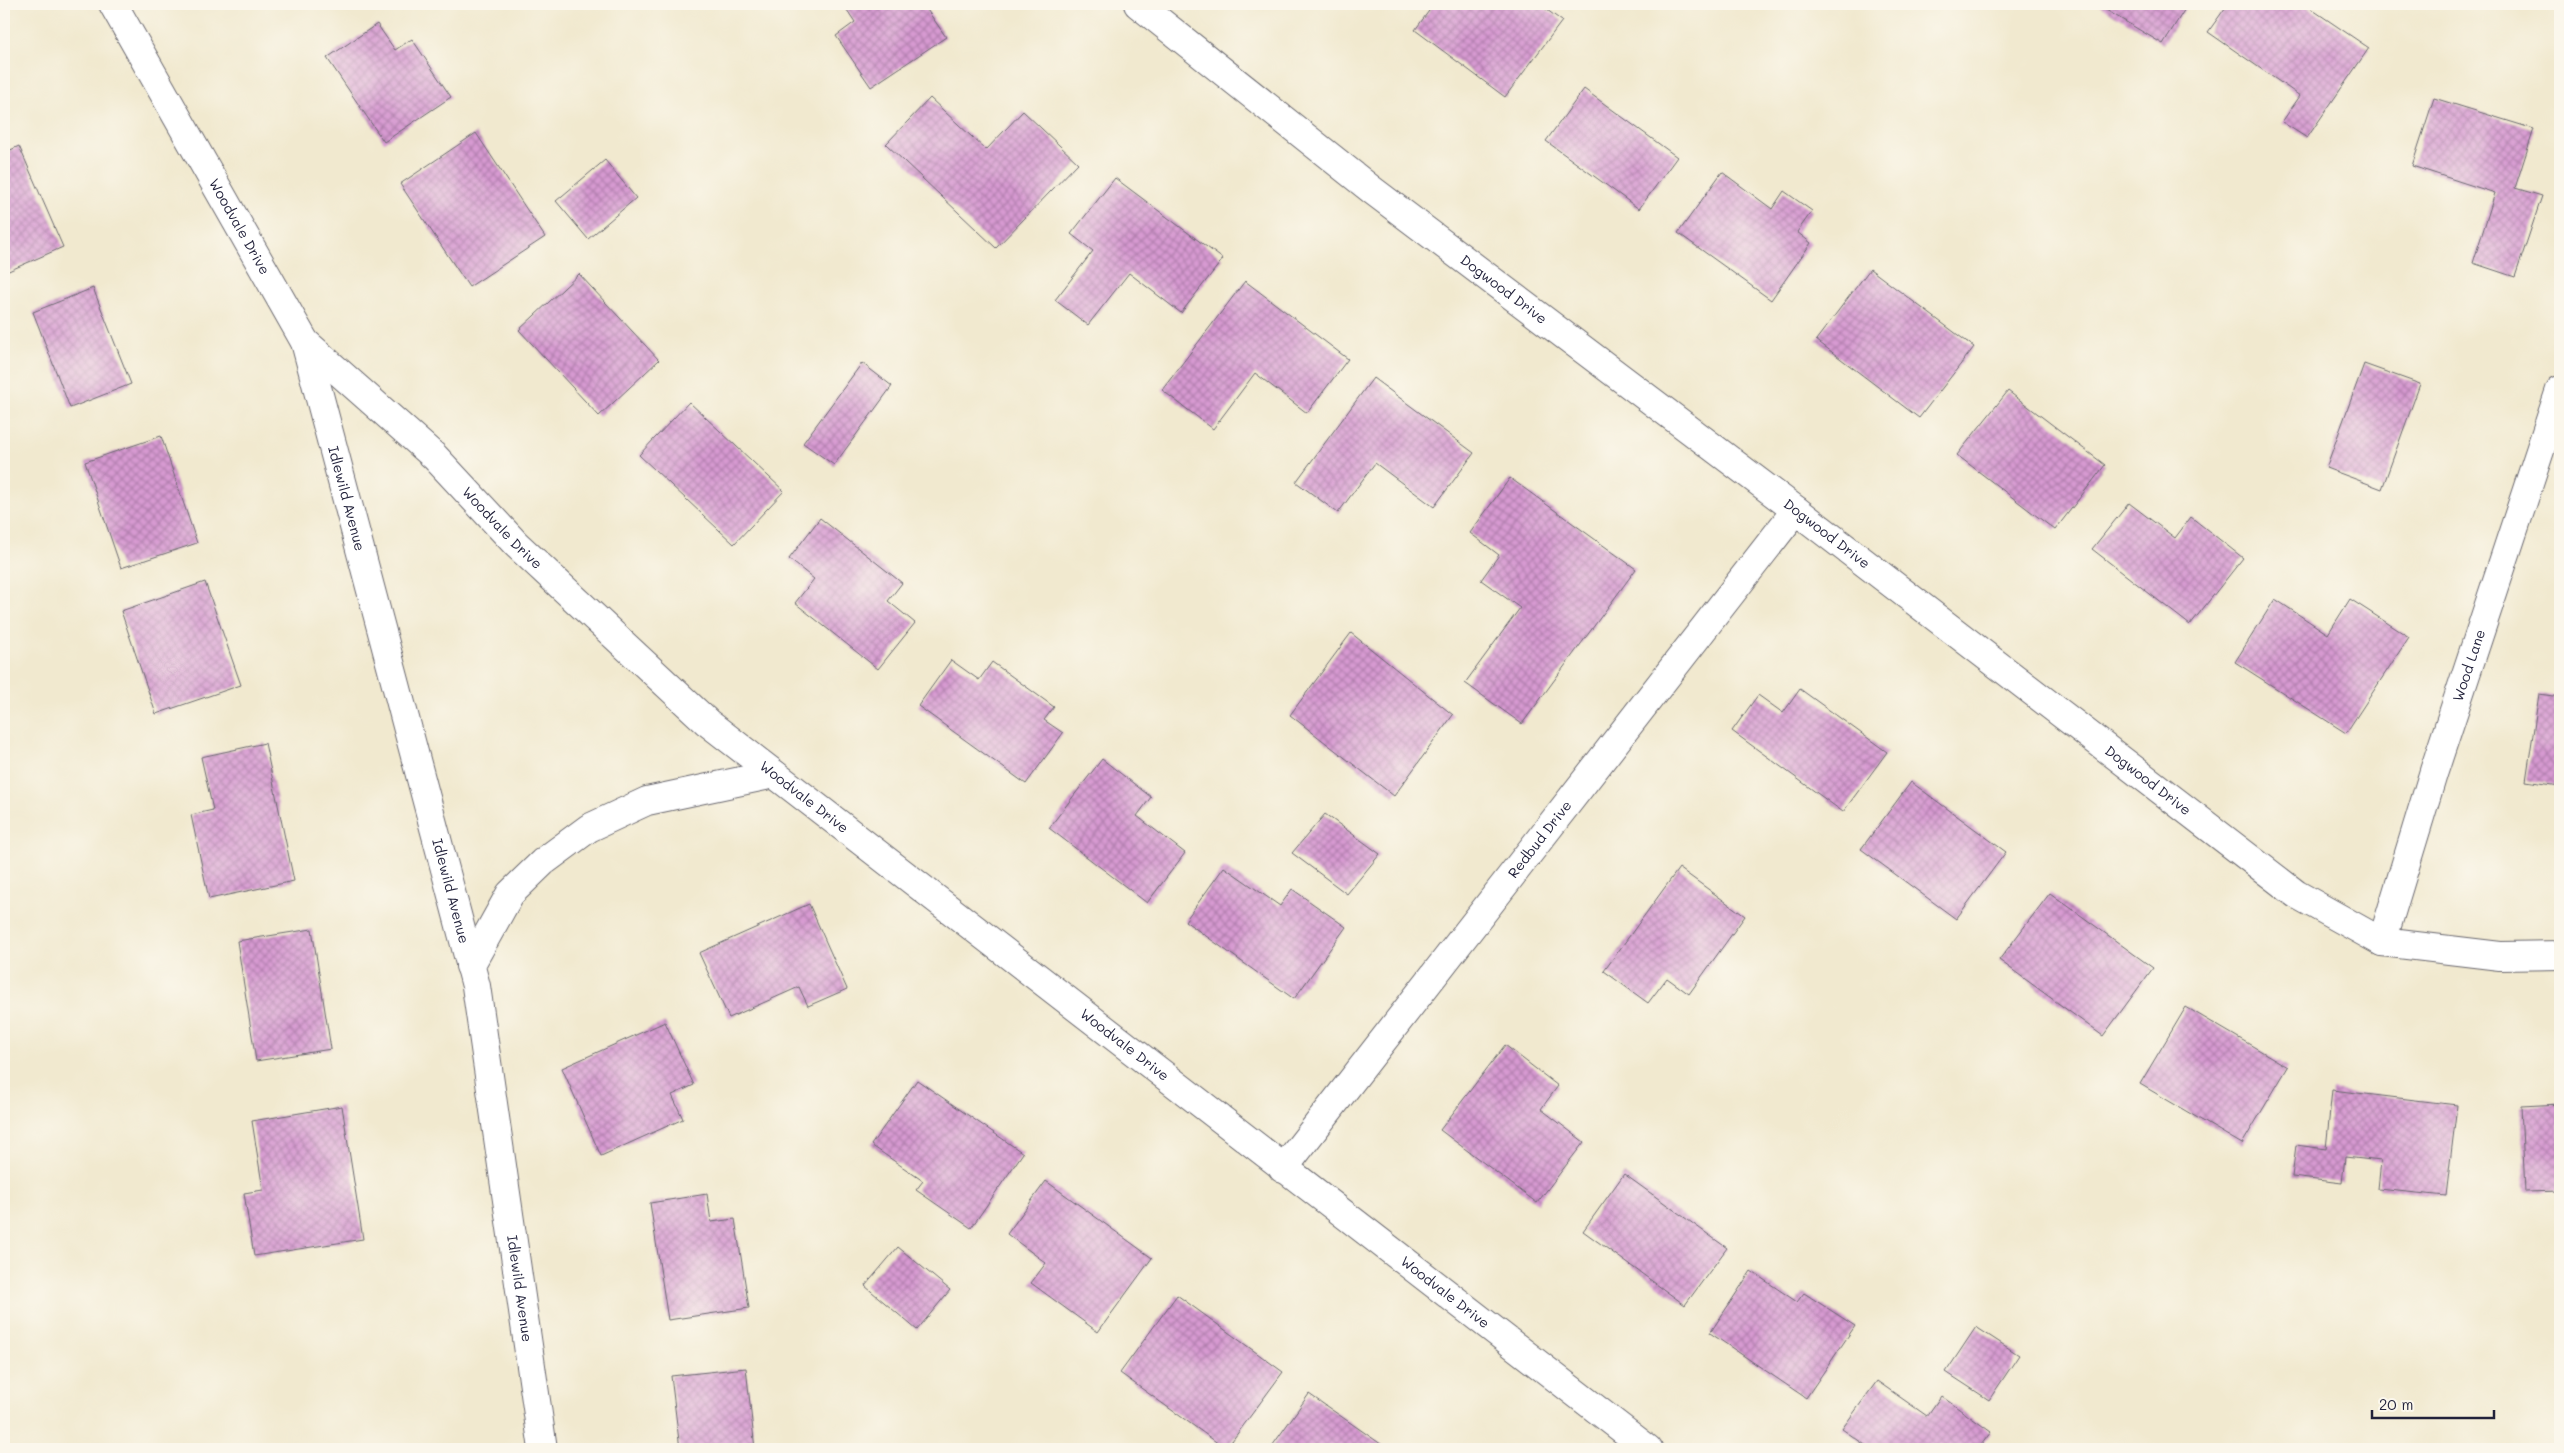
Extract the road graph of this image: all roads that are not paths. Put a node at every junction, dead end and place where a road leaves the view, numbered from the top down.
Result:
1 (113, 4) edge
2 (1138, 4) edge
3 (305, 342) junction
4 (2560, 390) edge
5 (1796, 510) junction
6 (774, 774) junction
7 (2382, 942) junction
8 (2560, 955) edge
9 (470, 966) junction
10 (1283, 1169) junction
11 (543, 1449) edge
12 (1648, 1449) edge

1 - 3 street, Woodvale Drive
2 - 5 street, Dogwood Drive
3 - 6 street, Woodvale Drive
3 - 9 street, Idlewild Avenue
4 - 7 street, Wood Lane
5 - 7 street, Dogwood Drive
5 - 10 street, Redbud Drive
6 - 9 street
6 - 10 street, Woodvale Drive
7 - 8 street, Dogwood Drive
9 - 11 street, Idlewild Avenue
10 - 12 street, Woodvale Drive

